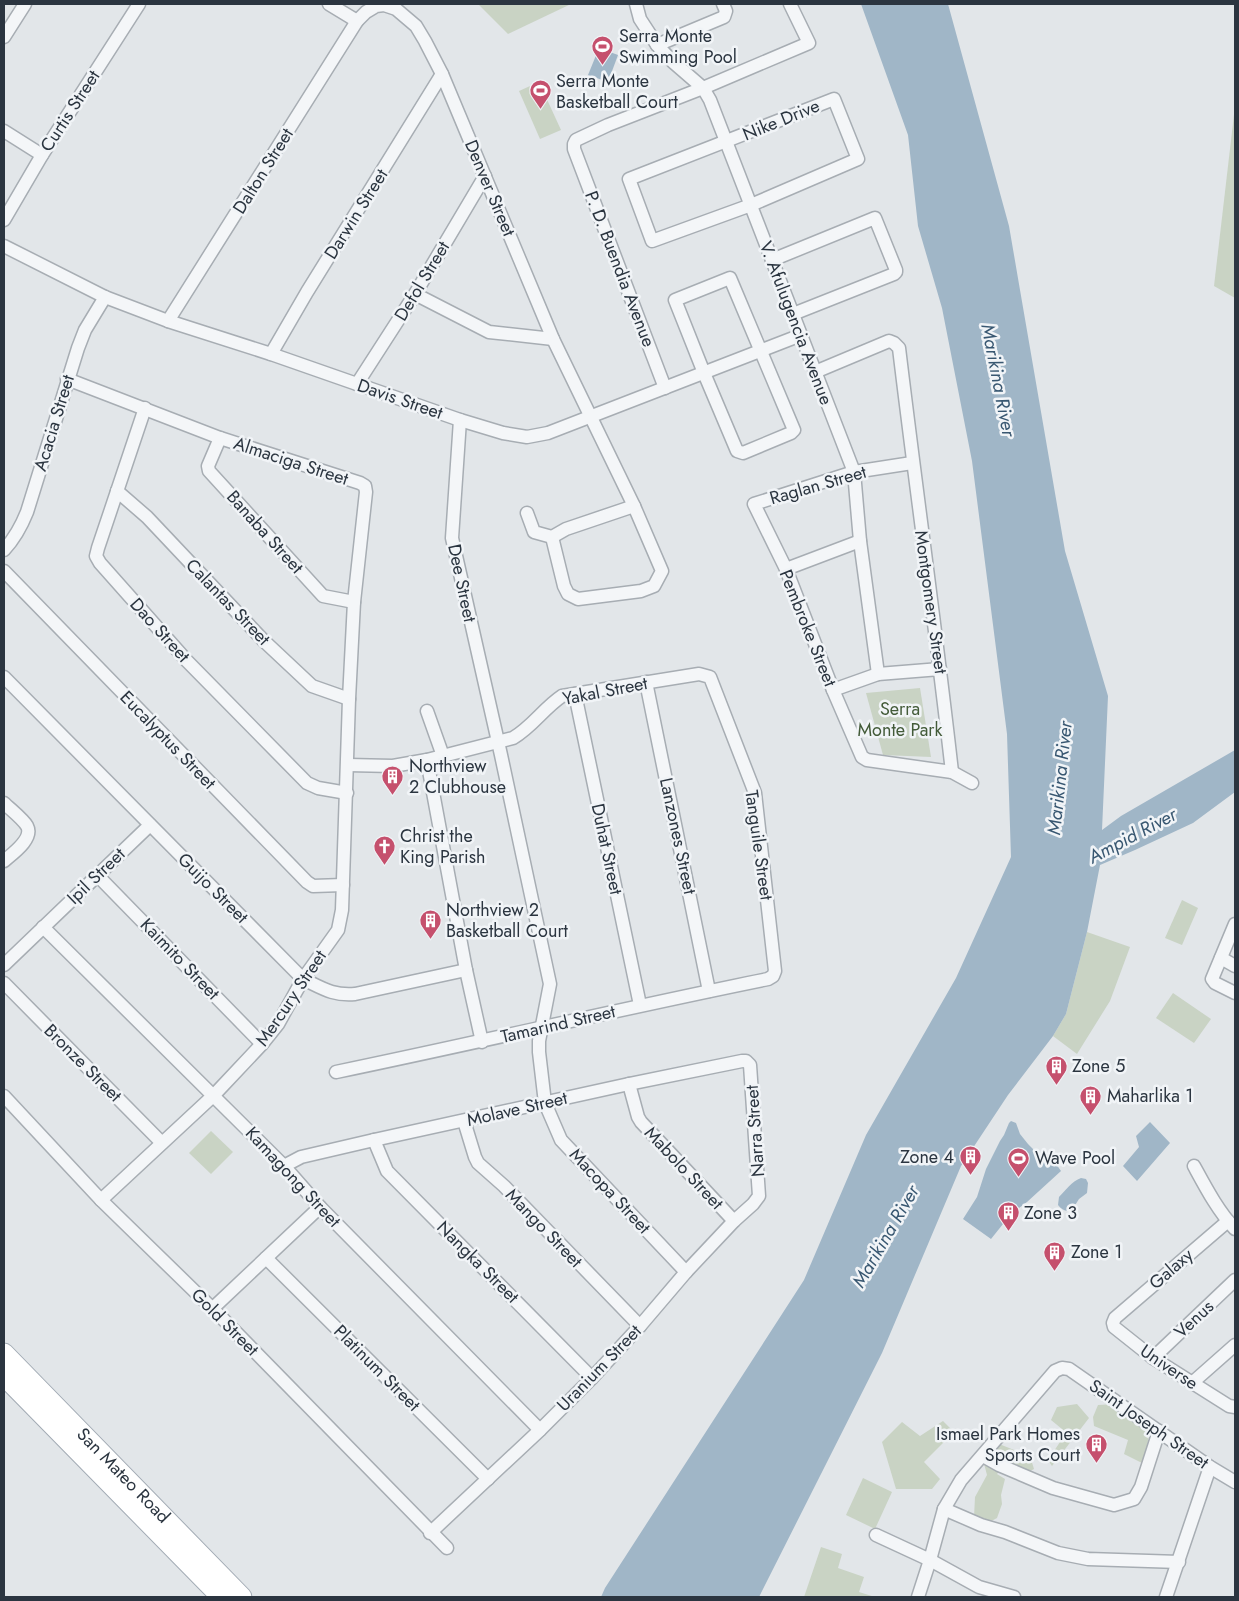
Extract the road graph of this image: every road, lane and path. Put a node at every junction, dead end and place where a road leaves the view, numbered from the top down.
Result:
1 (26, 4) edge
2 (139, 4) edge
3 (329, 4) edge
4 (636, 4) edge
5 (723, 4) edge
6 (790, 4) edge
7 (357, 22) junction
8 (4, 37) edge
9 (657, 45) junction
10 (442, 74) junction
11 (703, 88) junction
12 (4, 131) edge
13 (726, 141) junction
14 (42, 155) junction
15 (485, 176) junction
16 (751, 205) junction
17 (4, 220) edge
18 (4, 246) edge
19 (772, 260) junction
20 (415, 294) junction
21 (105, 297) junction
22 (793, 314) junction
23 (168, 321) junction
24 (801, 336) junction
25 (553, 339) junction
26 (761, 351) junction
27 (271, 354) junction
28 (815, 372) junction
29 (704, 373) junction
30 (67, 379) junction
31 (357, 384) junction
32 (665, 388) junction
33 (145, 408) junction
34 (590, 417) junction
35 (460, 420) junction
36 (220, 438) junction
37 (912, 462) junction
38 (854, 472) junction
39 (117, 491) junction
40 (754, 504) joint
41 (634, 506) junction
42 (527, 514) dead end
43 (552, 537) junction
44 (860, 541) junction
45 (4, 550) edge
46 (786, 569) junction
47 (4, 571) edge
48 (354, 602) junction
49 (940, 669) junction
50 (699, 674) joint
51 (878, 674) junction
52 (4, 677) edge
53 (646, 682) junction
54 (833, 690) junction
55 (575, 694) junction
56 (349, 699) junction
57 (427, 711) dead end
58 (498, 743) junction
59 (442, 756) junction
60 (426, 760) junction
61 (348, 765) junction
62 (952, 772) junction
63 (972, 783) dead end
64 (347, 793) junction
65 (4, 803) edge
66 (150, 825) junction
67 (4, 861) edge
68 (97, 875) junction
69 (343, 885) junction
70 (1235, 924) edge
71 (43, 927) junction
72 (1221, 958) junction
73 (4, 965) edge
74 (1235, 966) edge
75 (466, 970) junction
76 (775, 971) joint
77 (303, 979) junction
78 (4, 983) edge
79 (709, 990) junction
80 (1235, 993) edge
81 (640, 1005) junction
82 (542, 1027) junction
83 (482, 1042) junction
84 (262, 1044) junction
85 (750, 1065) joint
86 (336, 1072) dead end
87 (629, 1084) junction
88 (214, 1094) junction
89 (4, 1096) edge
90 (545, 1103) junction
91 (464, 1121) junction
92 (374, 1140) junction
93 (162, 1143) junction
94 (284, 1166) junction
95 (1194, 1166) dead end
96 (759, 1196) joint
97 (101, 1200) junction
98 (320, 1207) junction
99 (734, 1221) junction
100 (1232, 1225) edge
101 (266, 1258) junction
102 (686, 1272) junction
103 (1235, 1280) edge
104 (212, 1309) junction
105 (1115, 1318) joint
106 (640, 1326) junction
107 (1235, 1345) edge
108 (4, 1353) edge
109 (1153, 1358) junction
110 (4, 1376) edge
111 (592, 1378) junction
112 (1192, 1383) junction
113 (1235, 1407) edge
114 (540, 1430) junction
115 (1158, 1431) junction
116 (983, 1456) junction
117 (1210, 1467) junction
118 (488, 1479) junction
119 (1235, 1482) edge
120 (944, 1509) junction
121 (430, 1533) junction
122 (876, 1535) dead end
123 (447, 1548) dead end
124 (930, 1560) junction
125 (1178, 1562) junction
126 (221, 1597) edge
127 (242, 1597) edge
128 (918, 1597) edge
129 (1014, 1597) edge
130 (1166, 1597) edge

1 - 8 street
2 - 14 street, Curtis Street
3 - 7 street
4 - 9 street, V. Afulugencia Avenue
5 - 9 street
6 - 11 street
7 - 10 street, Denver Street
7 - 23 street, Dalton Street
9 - 11 street, V. Afulugencia Avenue
10 - 15 street, Denver Street
10 - 27 street, Darwin Street
11 - 13 street, V. Afulugencia Avenue
11 - 32 street, P. D. Buendia Avenue
12 - 14 street
13 - 16 street, V. Afulugencia Avenue
13 - 16 street
13 - 16 street, Nike Drive
14 - 17 street, Curtis Street
15 - 20 street, Defol Street
15 - 25 street, Denver Street
16 - 19 street, V. Afulugencia Avenue
18 - 21 street, Davis Street
19 - 22 street, V. Afulugencia Avenue
19 - 22 street
20 - 25 street
20 - 31 street, Defol Street
21 - 23 street, Davis Street
21 - 30 street, Acacia Street
22 - 24 street, V. Afulugencia Avenue
23 - 27 street, Davis Street
24 - 26 street, Davis Street
24 - 28 street, V. Afulugencia Avenue
25 - 34 street, Denver Street
26 - 29 street, Davis Street
26 - 29 street
26 - 29 street
27 - 31 street, Davis Street
28 - 37 street, Montgomery Street
28 - 38 street, V. Afulugencia Avenue
29 - 32 street, Davis Street
30 - 33 street, Almaciga Street
30 - 45 street, Acacia Street
31 - 35 street, Davis Street
32 - 34 street, Davis Street
33 - 36 street, Almaciga Street
33 - 39 street, Dao Street
34 - 35 street, Davis Street
34 - 41 street, Denver Street
35 - 58 street, Dee Street
36 - 48 street, Banaba Street
36 - 48 street, Almaciga Street
37 - 38 street, Raglan Street
37 - 49 street, Montgomery Street
38 - 40 street, Raglan Street
38 - 44 street, V. Afulugencia Avenue
39 - 56 street, Calantas Street
39 - 64 street, Dao Street
40 - 46 street, Pembroke Street
41 - 43 street
41 - 43 street, Denver Street
42 - 43 street
44 - 46 street
44 - 51 street, V. Afulugencia Avenue
46 - 54 street, Pembroke Street
47 - 69 street, Eucalyptus Street
48 - 56 street, Almaciga Street
49 - 51 street
49 - 62 street, Montgomery Street
50 - 53 street, Yakal Street
50 - 76 street, Tanguile Street
51 - 54 street
52 - 66 street, Guijo Street
53 - 55 street, Yakal Street
53 - 79 street, Lanzones Street
54 - 62 street, Pembroke Street
55 - 58 street, Yakal Street
55 - 81 street, Duhat Street
56 - 61 street, Almaciga Street
57 - 59 street
58 - 59 street, Yakal Street
58 - 82 street, Dee Street
59 - 60 street, Yakal Street
60 - 61 street, Yakal Street
60 - 75 street
61 - 64 street, Mercury Street
62 - 63 street
64 - 69 street, Mercury Street
65 - 67 street
66 - 68 street, Ipil Street
66 - 77 street, Guijo Street
68 - 71 street, Ipil Street
68 - 84 street, Kaimito Street
69 - 77 street, Mercury Street
70 - 72 street
71 - 73 street, Ipil Street
71 - 88 street, Kamagong Street
72 - 74 street
72 - 80 street
75 - 77 street, Guijo Street
75 - 83 street
76 - 79 street, Tamarind Street
77 - 84 street, Mercury Street
78 - 93 street, Bronze Street
79 - 81 street, Tamarind Street
81 - 82 street, Tamarind Street
82 - 83 street, Tamarind Street
82 - 90 street, Macopa Street
83 - 86 street, Tamarind Street
84 - 88 street, Mercury Street
85 - 87 street, Molave Street
85 - 96 street, Narra Street
87 - 90 street, Molave Street
87 - 99 street, Mabolo Street
88 - 93 street, Mercury Street
88 - 94 street, Kamagong Street
89 - 97 street, Gold Street
90 - 91 street, Molave Street
90 - 102 street, Macopa Street
91 - 92 street, Molave Street
91 - 106 street, Mango Street
92 - 94 street, Molave Street
92 - 111 street, Nangka Street
93 - 97 street, Mercury Street
94 - 98 street, Kamagong Street
95 - 100 street
96 - 99 street, Uranium Street
97 - 104 street, Gold Street
98 - 101 street
98 - 114 street, Kamagong Street
99 - 102 street, Uranium Street
100 - 105 street, Galaxy
101 - 104 street
101 - 118 street, Platinum Street
102 - 106 street, Uranium Street
103 - 109 street, Venus
104 - 121 street, Gold Street
105 - 109 street, Universe
106 - 111 street, Uranium Street
107 - 112 street
108 - 127 main road, San Mateo Road
109 - 112 street, Universe
110 - 126 main road, San Mateo Road
111 - 114 street, Uranium Street
112 - 113 street, Universe
114 - 118 street, Uranium Street
115 - 116 street
115 - 116 street, Saint Joseph Street
115 - 117 street, Saint Joseph Street
116 - 120 street
117 - 119 street, Saint Joseph Street
117 - 125 street
118 - 121 street, Uranium Street
120 - 124 street
120 - 125 street
121 - 123 street, Gold Street
122 - 124 street
124 - 128 street
124 - 129 street
125 - 130 street

